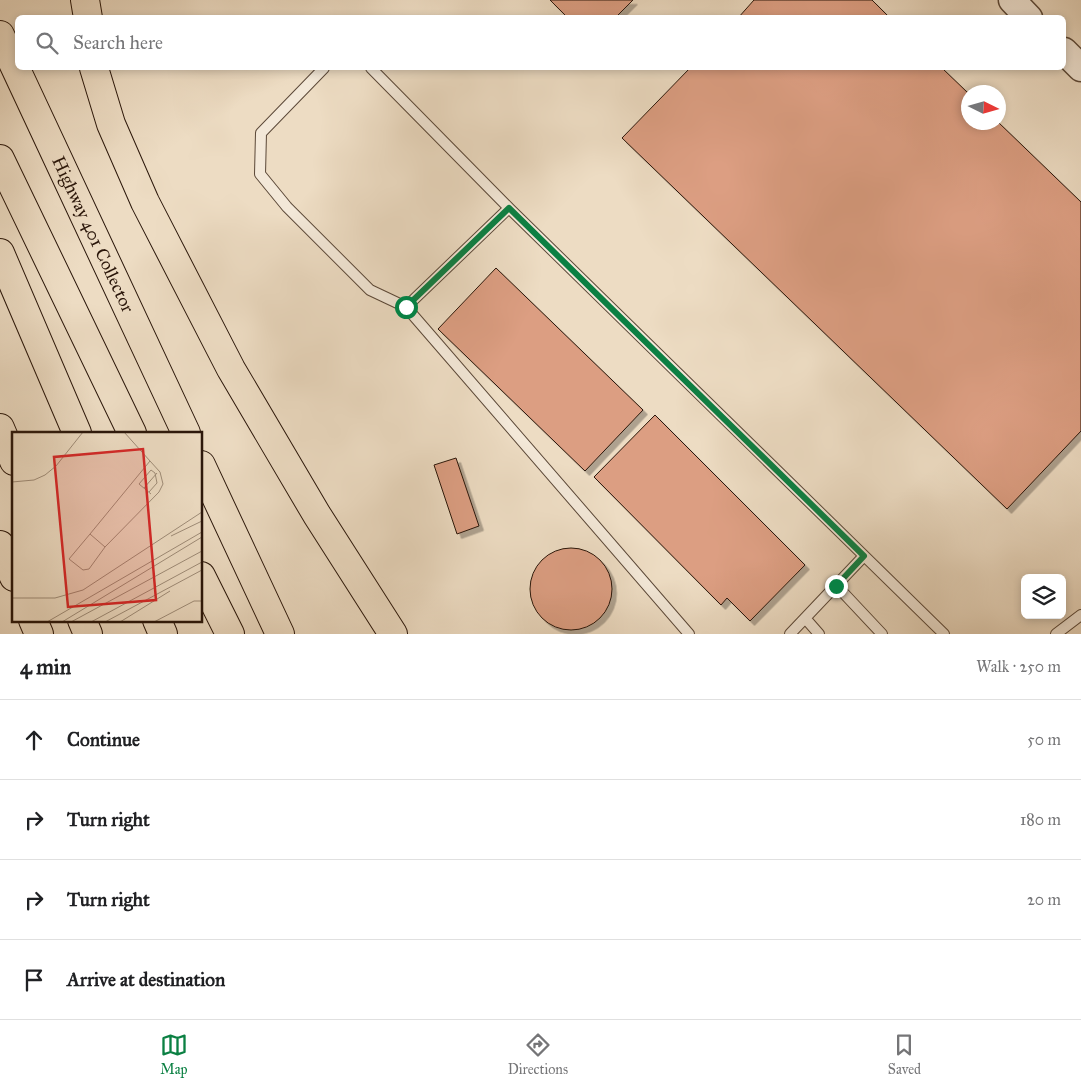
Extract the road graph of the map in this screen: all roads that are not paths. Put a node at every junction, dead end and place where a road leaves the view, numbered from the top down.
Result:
1 (85, 0) edge
2 (1012, 0) edge
3 (88, 15) edge
4 (1026, 15) edge
5 (0, 35) edge
6 (1066, 53) edge
7 (15, 67) edge
8 (1081, 68) edge
9 (16, 70) edge
10 (95, 70) edge
11 (322, 70) edge
12 (372, 70) edge
13 (0, 159) edge
14 (509, 208) junction
15 (0, 253) edge
16 (406, 307) junction
17 (0, 428) edge
18 (77, 432) edge
19 (132, 432) edge
20 (186, 432) edge
21 (12, 456) edge
22 (202, 466) edge
23 (317, 514) junction
24 (0, 545) edge
25 (864, 556) junction
26 (12, 572) edge
27 (202, 578) edge
28 (836, 586) junction
29 (1081, 614) edge
30 (804, 618) junction
31 (34, 622) edge
32 (83, 622) edge
33 (158, 622) edge
34 (39, 634) edge
35 (88, 634) edge
36 (163, 634) edge
37 (230, 634) edge
38 (280, 634) edge
39 (373, 634) edge
40 (393, 634) edge
41 (689, 634) edge
42 (790, 634) edge
43 (819, 634) edge
44 (882, 634) edge
45 (944, 634) edge
46 (1056, 634) edge

1 - 3 highway
2 - 4 street
5 - 7 highway, Highway 401 Collector
6 - 8 street
9 - 20 highway, Highway 401 Collector
10 - 23 highway
11 - 16 lane
12 - 14 lane
13 - 19 highway
14 - 16 lane
14 - 25 lane
15 - 18 highway
16 - 41 lane
17 - 21 highway
22 - 38 highway
23 - 39 highway
23 - 40 highway
24 - 26 highway
25 - 28 lane
25 - 45 lane
27 - 37 highway
28 - 30 lane
28 - 44 lane
29 - 46 lane
30 - 42 lane
30 - 43 lane
31 - 34 highway
32 - 35 highway
33 - 36 highway

